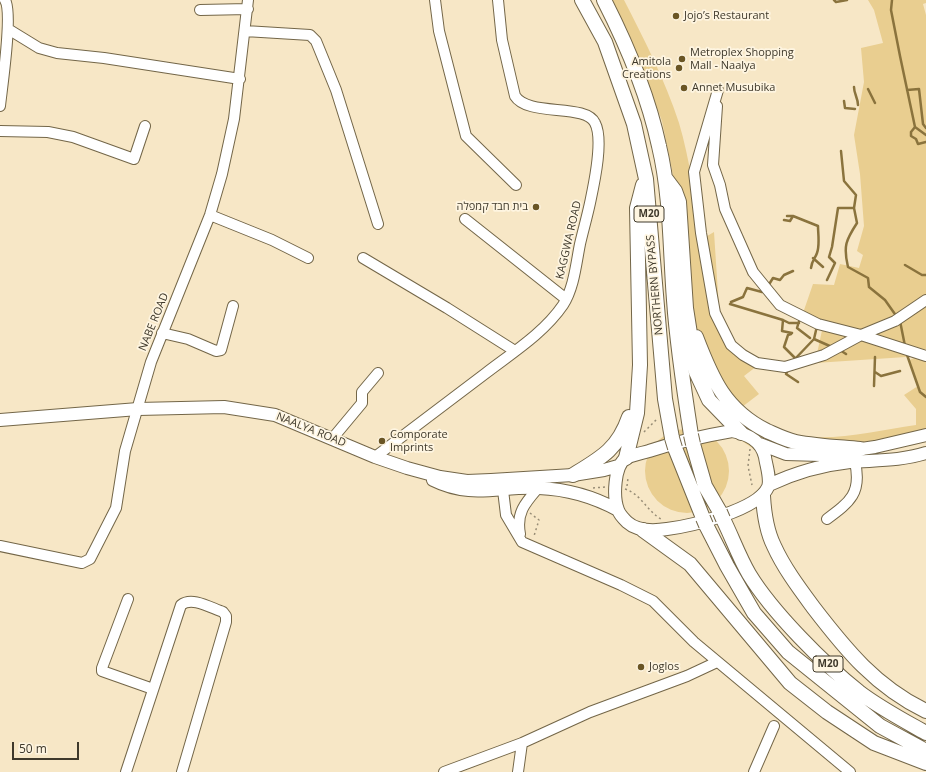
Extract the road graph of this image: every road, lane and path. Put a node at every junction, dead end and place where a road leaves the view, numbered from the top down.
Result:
1 (5, 0) edge
2 (435, 0) edge
3 (498, 0) edge
4 (582, 0) edge
5 (604, 0) edge
6 (248, 5) edge
7 (200, 10) dead end
8 (4, 12) edge
9 (8, 29) junction
10 (246, 31) junction
11 (240, 79) junction
12 (0, 106) edge
13 (145, 126) dead end
14 (0, 131) edge
15 (664, 175) junction
16 (646, 179) junction
17 (516, 185) dead end
18 (210, 215) junction
19 (464, 219) dead end
20 (378, 224) dead end
21 (308, 258) dead end
22 (363, 258) dead end
23 (566, 299) junction
24 (924, 301) edge
25 (233, 306) dead end
26 (686, 308) junction
27 (162, 333) junction
28 (861, 335) junction
29 (516, 351) junction
30 (926, 356) edge
31 (378, 373) dead end
32 (638, 394) junction
33 (138, 409) junction
34 (0, 420) edge
35 (741, 433) junction
36 (926, 435) edge
37 (332, 439) junction
38 (755, 446) junction
39 (926, 453) edge
40 (375, 457) junction
41 (855, 458) junction
42 (622, 462) junction
43 (573, 475) junction
44 (502, 484) junction
45 (752, 485) dead end
46 (538, 488) junction
47 (766, 491) junction
48 (618, 510) junction
49 (827, 519) dead end
50 (643, 530) junction
51 (522, 542) junction
52 (0, 546) edge
53 (128, 599) dead end
54 (717, 662) junction
55 (153, 689) junction
56 (926, 710) edge
57 (774, 726) dead end
58 (926, 733) edge
59 (522, 743) junction
60 (926, 751) edge
61 (926, 763) edge
62 (126, 772) edge
63 (182, 772) edge
64 (444, 772) edge
65 (518, 772) edge
66 (754, 772) edge
67 (850, 772) edge

1 - 8 street
2 - 17 street
3 - 23 street, KAGGWA ROAD
4 - 16 highway, NORTHERN BYPASS / M20
5 - 15 highway, NORTHERN BYPASS / M20
6 - 7 street
6 - 10 street, NABE ROAD
8 - 9 street
9 - 11 street
9 - 12 street
10 - 11 street, NABE ROAD
10 - 20 street
11 - 18 street, NABE ROAD
13 - 14 street
15 - 26 highway
15 - 58 highway, NORTHERN BYPASS / M20
16 - 32 highway
16 - 60 highway, NORTHERN BYPASS / M20
18 - 21 street
18 - 27 street, NABE ROAD
19 - 23 street
22 - 29 street
23 - 29 street, KAGGWA ROAD
24 - 28 street
25 - 27 street
26 - 35 highway
26 - 41 highway
27 - 33 street, NABE ROAD
28 - 28 street
28 - 30 street
29 - 40 street, KAGGWA ROAD
31 - 37 street
32 - 42 highway
32 - 43 highway
33 - 34 main road, NAALYA ROAD
33 - 37 main road, NAALYA ROAD
33 - 52 street, NABE ROAD
35 - 38 main road
35 - 42 main road
36 - 41 main road
37 - 40 main road, NAALYA ROAD
38 - 41 main road
38 - 45 path
38 - 47 main road
39 - 41 main road
40 - 44 main road, NAALYA ROAD
41 - 47 main road
41 - 49 street
42 - 43 main road
42 - 48 main road
43 - 44 main road
44 - 46 main road
44 - 51 street
46 - 48 main road
46 - 51 street
47 - 50 main road
47 - 56 highway
48 - 50 main road
50 - 61 highway
51 - 54 street
53 - 55 street
54 - 59 street
54 - 67 street
55 - 62 street
55 - 63 street
57 - 66 street
59 - 64 street
59 - 65 street

